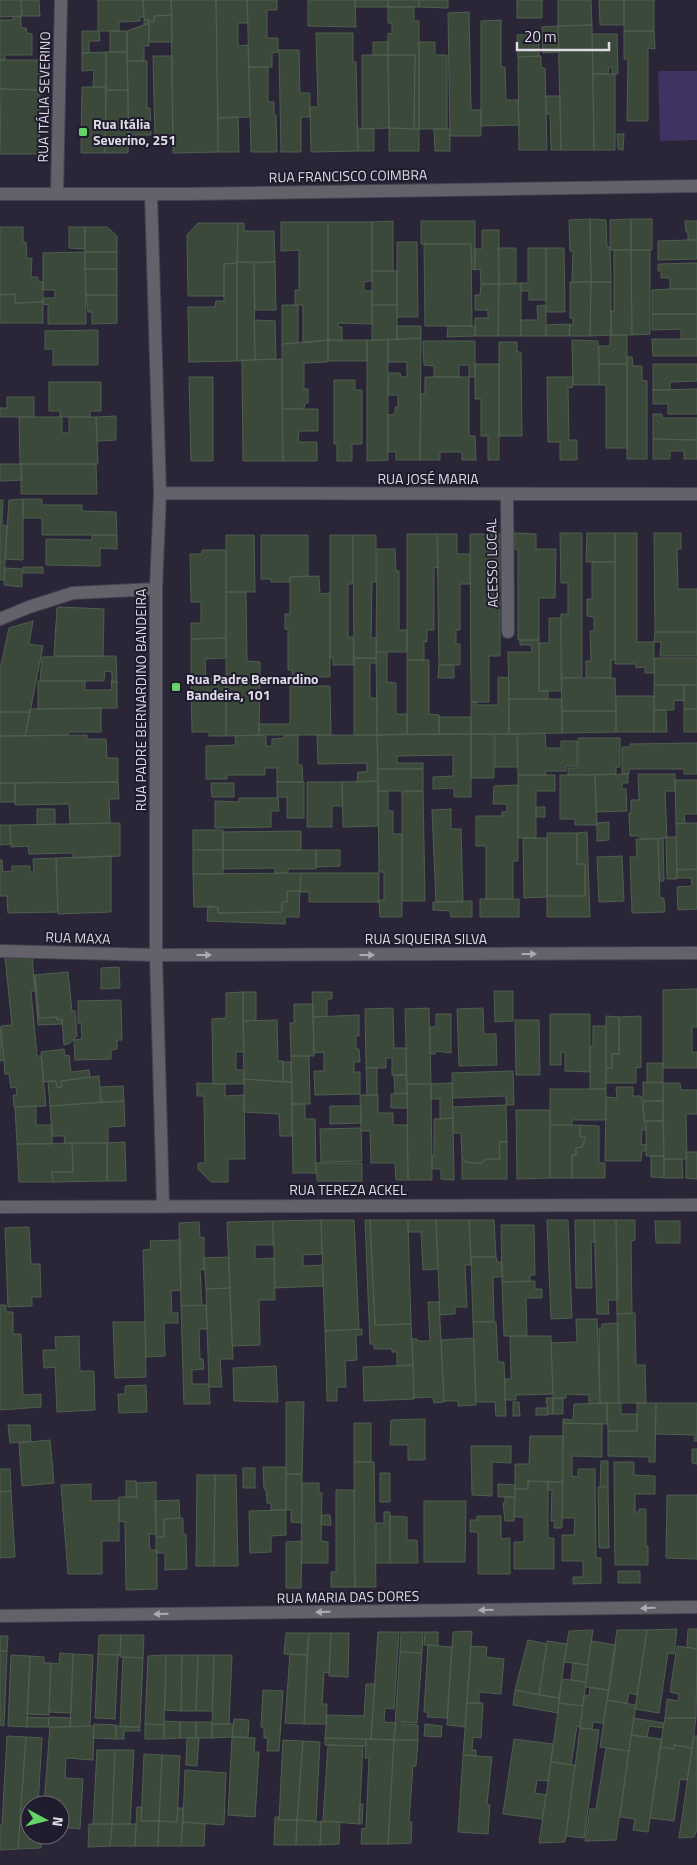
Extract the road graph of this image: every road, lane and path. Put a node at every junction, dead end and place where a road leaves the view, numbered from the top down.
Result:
1 (61, 0) edge
2 (697, 186) edge
3 (0, 194) edge
4 (57, 194) junction
5 (151, 194) junction
6 (160, 493) junction
7 (506, 494) junction
8 (697, 494) edge
9 (156, 589) junction
10 (0, 619) edge
11 (508, 632) dead end
12 (0, 951) edge
13 (697, 953) edge
14 (156, 955) junction
15 (163, 1205) junction
16 (697, 1205) edge
17 (0, 1207) edge
18 (697, 1607) edge
19 (0, 1616) edge

1 - 4 street, RUA ITÁLIA SEVERINO
2 - 5 street, RUA FRANCISCO COIMBRA
3 - 4 street, RUA FRANCISCO COIMBRA
4 - 5 street, RUA FRANCISCO COIMBRA
5 - 6 street, RUA PADRE BERNARDINO BANDEIRA
6 - 7 street, RUA JOSÉ MARIA
6 - 9 street, RUA PADRE BERNARDINO BANDEIRA
7 - 8 street, RUA JOSÉ MARIA
7 - 11 street, ACESSO LOCAL
9 - 10 street
9 - 14 street, RUA PADRE BERNARDINO BANDEIRA
12 - 14 street, RUA MAXA
14 -> 13 street, RUA SIQUEIRA SILVA
14 - 15 street, RUA PADRE BERNARDINO BANDEIRA
15 - 16 street, RUA TEREZA ACKEL
15 - 17 street, RUA TEREZA ACKEL
18 -> 19 street, RUA MARIA DAS DORES

